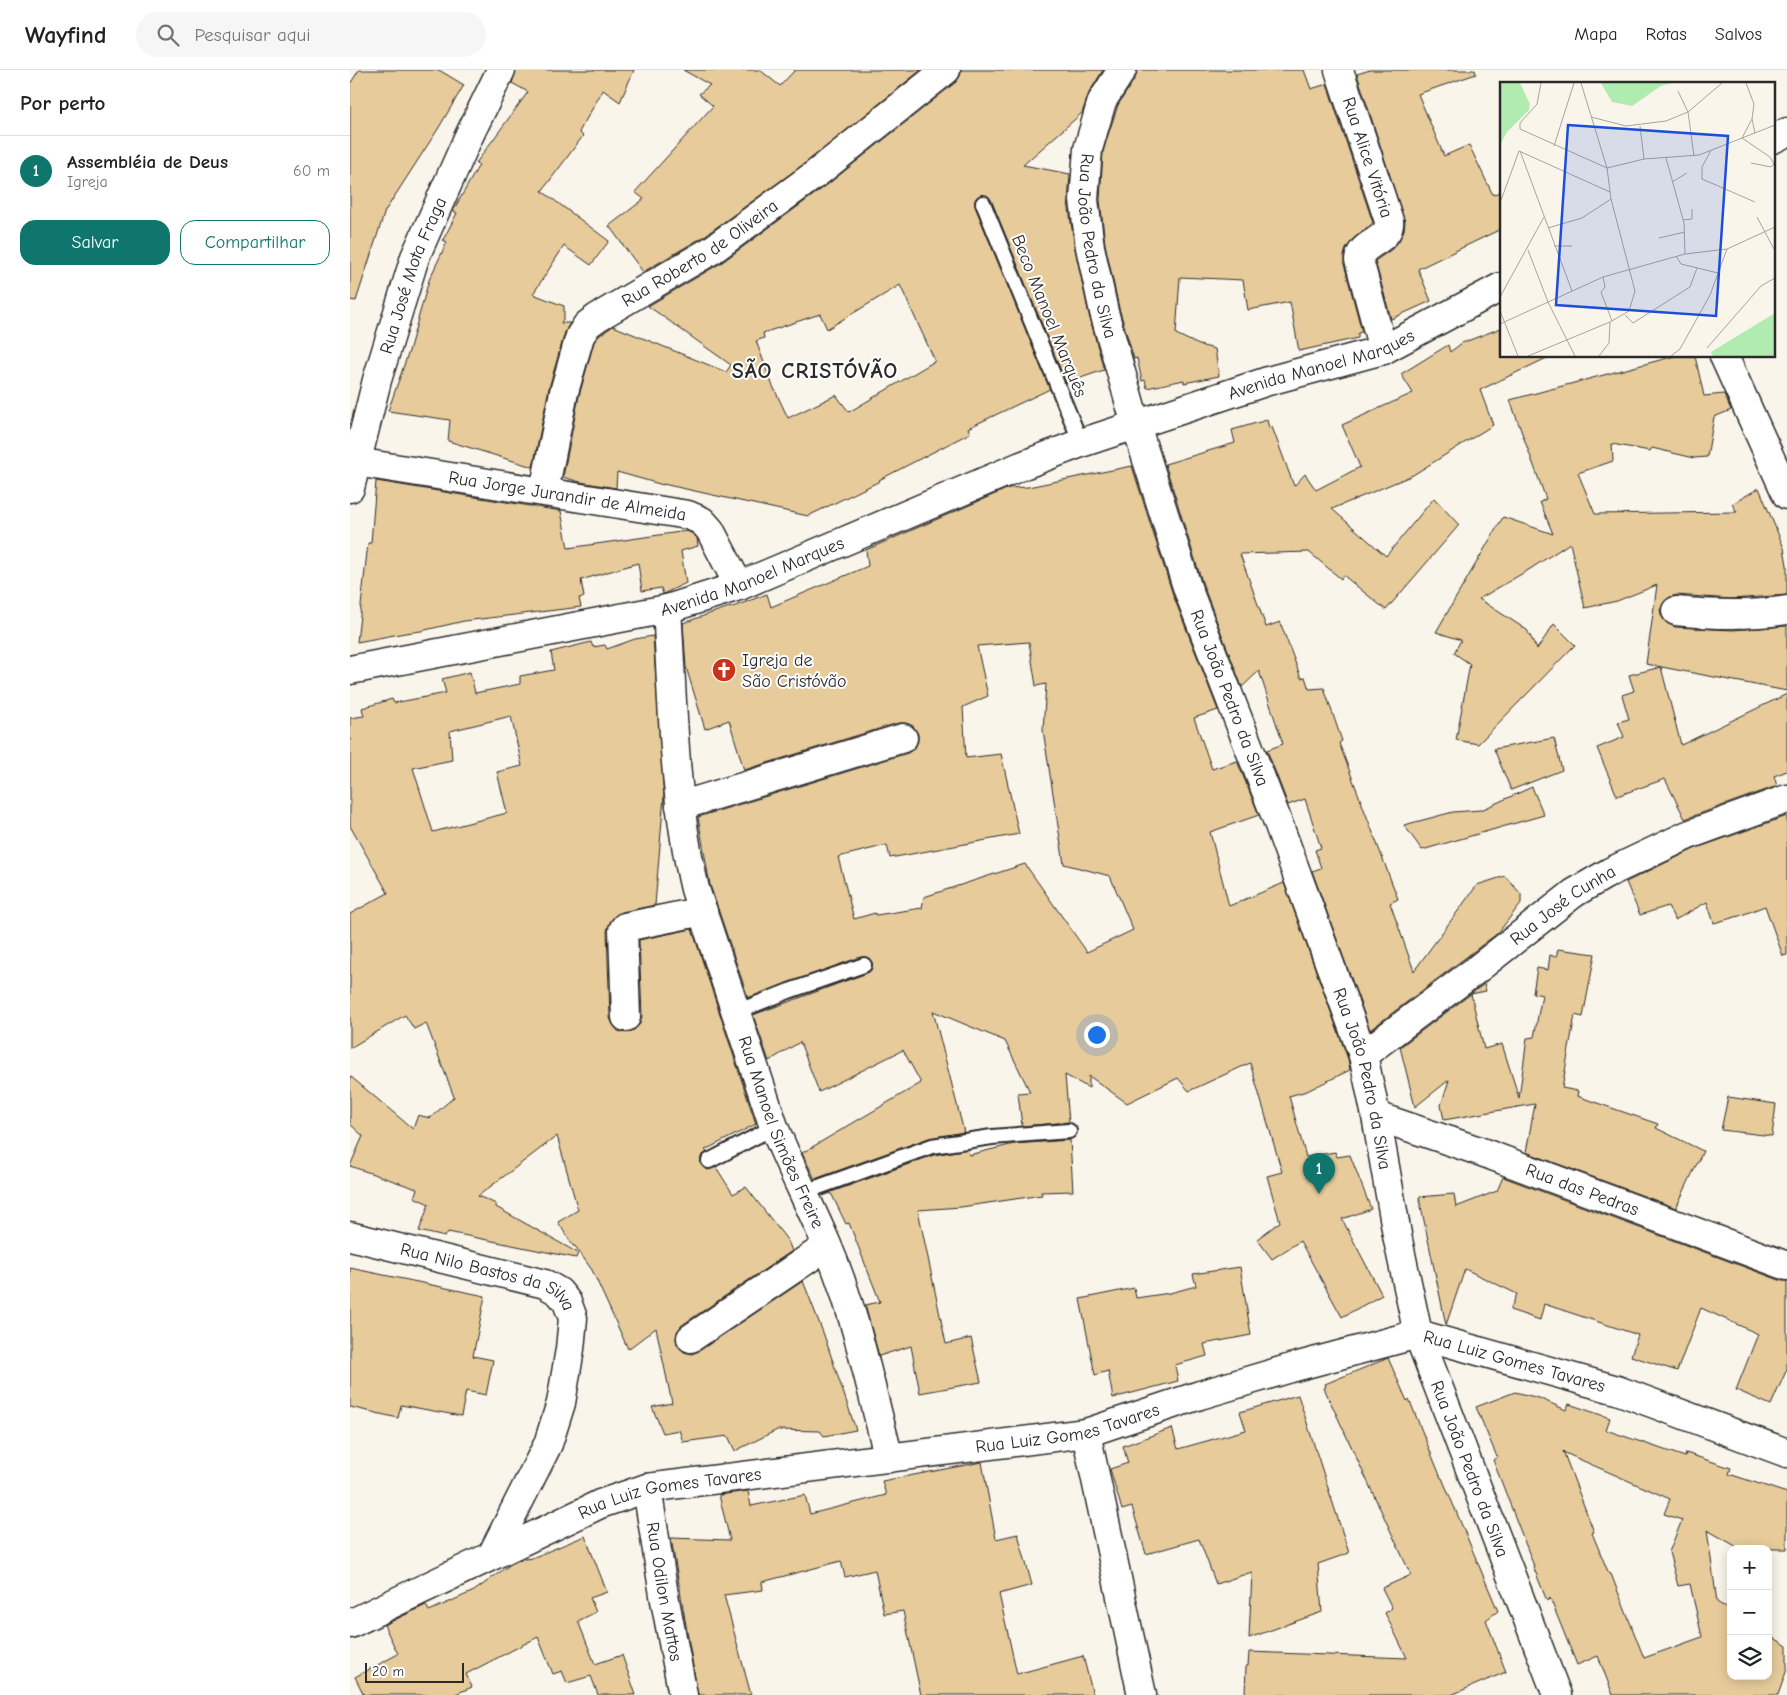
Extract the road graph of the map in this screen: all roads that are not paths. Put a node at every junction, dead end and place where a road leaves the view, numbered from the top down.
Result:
1 (501, 70) edge
2 (946, 70) edge
3 (1122, 70) edge
4 (1339, 70) edge
5 (1787, 132) edge
6 (1774, 138) edge
7 (983, 204) dead end
8 (1500, 288) edge
9 (1383, 350) junction
10 (1725, 358) edge
11 (1136, 425) junction
12 (1081, 444) junction
13 (353, 475) edge
14 (544, 492) junction
15 (1787, 495) edge
16 (739, 586) junction
17 (667, 609) junction
18 (1787, 610) edge
19 (1676, 611) dead end
20 (350, 670) edge
21 (903, 738) dead end
22 (1787, 798) edge
23 (680, 806) junction
24 (703, 911) junction
25 (864, 965) dead end
26 (736, 1012) junction
27 (626, 1017) dead end
28 (1363, 1055) junction
29 (1376, 1116) junction
30 (774, 1127) junction
31 (1069, 1131) dead end
32 (709, 1161) dead end
33 (802, 1193) junction
34 (350, 1236) edge
35 (827, 1246) junction
36 (1787, 1266) edge
37 (1418, 1334) junction
38 (691, 1338) dead end
39 (1086, 1434) junction
40 (1787, 1453) edge
41 (889, 1458) junction
42 (647, 1488) junction
43 (492, 1556) junction
44 (350, 1624) edge
45 (683, 1695) edge
46 (1142, 1695) edge
47 (1557, 1695) edge

1 - 13 street, Rua José Mota Fraga
2 - 14 street, Rua Roberto de Oliveira
3 - 11 street, Rua João Pedro da Silva
4 - 9 street, Rua Alice Vitória
5 - 6 street
7 - 12 lane, Beco Manoel Marquês
8 - 9 street, Avenida Manoel Marques
9 - 11 street, Avenida Manoel Marques
10 - 15 street
11 - 12 street, Avenida Manoel Marques
11 - 28 street, Rua João Pedro da Silva
12 - 16 street, Avenida Manoel Marques
13 - 14 street, Rua Jorge Jurandir de Almeida
14 - 16 street, Rua Jorge Jurandir de Almeida
16 - 17 street, Avenida Manoel Marques
17 - 20 street, Avenida Manoel Marques
17 - 23 street, Rua Manoel Simões Freire
18 - 19 street
21 - 23 street
22 - 28 street, Rua José Cunha
23 - 24 street, Rua Manoel Simões Freire
24 - 26 street, Rua Manoel Simões Freire
24 - 27 street
25 - 26 lane
26 - 30 street, Rua Manoel Simões Freire
28 - 29 street, Rua João Pedro da Silva
29 - 36 street, Rua das Pedras
29 - 37 street, Rua João Pedro da Silva
30 - 32 lane
30 - 33 street, Rua Manoel Simões Freire
31 - 33 lane
33 - 35 street, Rua Manoel Simões Freire
34 - 43 street, Rua Nilo Bastos da Silva
35 - 38 street
35 - 41 street, Rua Manoel Simões Freire
37 - 39 street, Rua Luiz Gomes Tavares
37 - 40 street, Rua Luiz Gomes Tavares
37 - 47 street, Rua João Pedro da Silva
39 - 41 street, Rua Luiz Gomes Tavares
39 - 46 street
41 - 42 street, Rua Luiz Gomes Tavares
42 - 43 street, Rua Luiz Gomes Tavares
42 - 45 street, Rua Odilon Mattos
43 - 44 street, Rua Luiz Gomes Tavares

